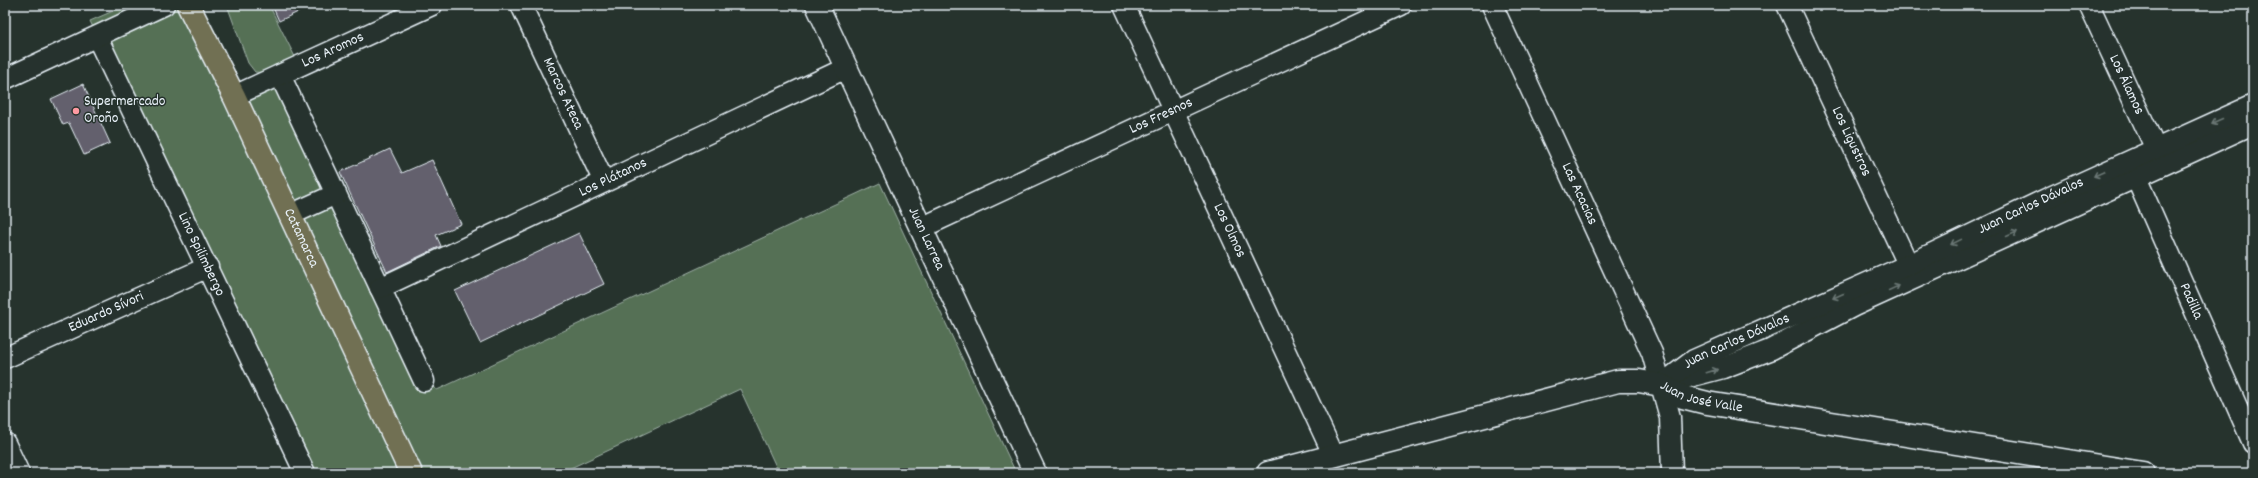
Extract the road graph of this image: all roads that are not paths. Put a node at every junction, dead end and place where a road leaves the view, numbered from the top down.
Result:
1 (164, 5) edge
2 (188, 5) edge
3 (432, 5) edge
4 (522, 5) edge
5 (817, 5) edge
6 (1124, 5) edge
7 (1401, 5) edge
8 (1492, 5) edge
9 (1788, 5) edge
10 (2089, 5) edge
11 (97, 36) junction
12 (846, 68) junction
13 (280, 75) junction
14 (5, 79) edge
15 (234, 96) junction
16 (2253, 105) edge
17 (1173, 111) junction
18 (2253, 124) edge
19 (2160, 157) junction
20 (2132, 169) junction
21 (604, 182) junction
22 (336, 194) junction
23 (290, 215) junction
24 (921, 228) junction
25 (208, 267) junction
26 (1911, 272) junction
27 (380, 288) junction
28 (5, 358) edge
29 (424, 381) dead end
30 (1661, 385) junction
31 (5, 443) edge
32 (2253, 443) edge
33 (1334, 456) junction
34 (19, 473) edge
35 (305, 473) edge
36 (411, 473) edge
37 (1035, 473) edge
38 (1268, 473) edge
39 (1672, 473) edge
40 (2144, 473) edge

1 - 11 street
2 - 15 main road, Catamarca
3 - 13 street, Los Aromos
4 - 21 street, Marcos Ateca
5 - 12 street, Juan Larrea
6 - 17 street, Los Olmos
7 - 17 street, Los Fresnos
8 - 30 street, Las Acacias
9 - 26 street, Los Ligustros
10 - 19 street, Los Álamos
11 - 14 street
11 - 25 street, Lino Spilimbergo
12 - 21 street, Los Plátanos
12 - 24 street, Juan Larrea
13 - 15 street, Los Aromos
13 - 22 street
15 - 23 main road, Catamarca
16 -> 19 street, Juan Carlos Dávalos
17 - 24 street, Los Fresnos
17 - 33 street, Los Olmos
18 - 19 street, Juan Carlos Dávalos
19 - 20 street, Juan Carlos Dávalos
20 - 26 street, Juan Carlos Dávalos
20 - 32 street, Padilla
21 - 27 street, Los Plátanos
22 - 23 street
22 - 27 street
23 - 36 main road, Catamarca
24 - 37 street, Juan Larrea
25 - 28 street, Eduardo Sívori
25 - 35 street, Lino Spilimbergo
26 - 30 street, Juan Carlos Dávalos
27 - 29 street
30 - 33 street, Juan José Valle
30 - 39 street, Las Acacias
30 - 40 street, Juan José Valle
31 - 34 street
33 - 38 street, Juan José Valle

